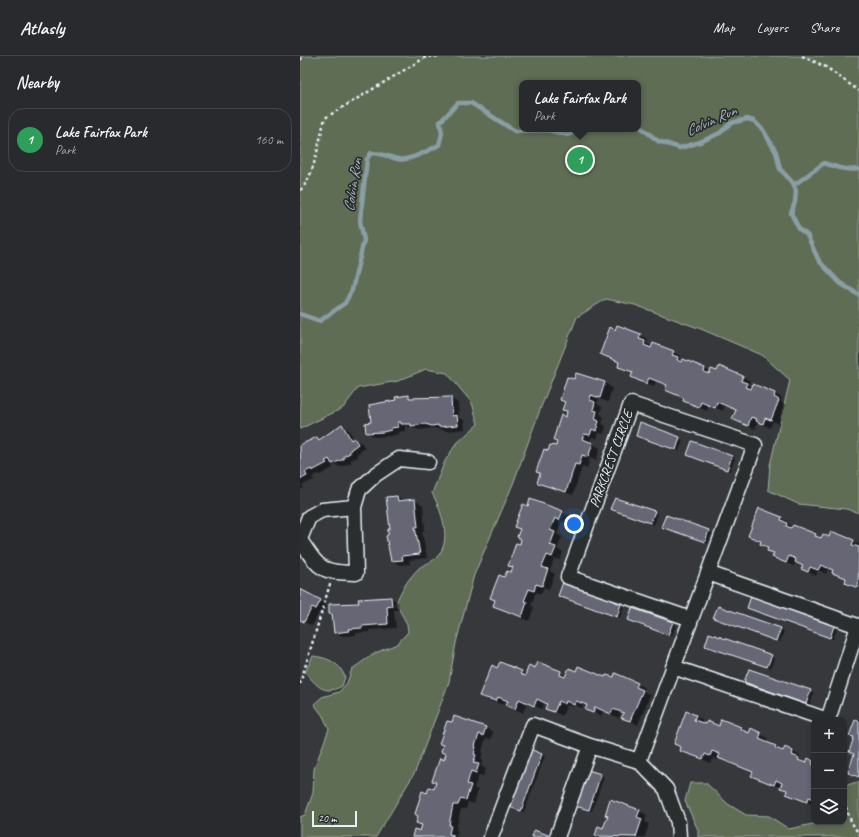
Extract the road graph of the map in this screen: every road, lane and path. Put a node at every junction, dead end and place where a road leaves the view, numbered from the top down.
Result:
1 (304, 56) edge
2 (441, 56) edge
3 (802, 56) edge
4 (300, 60) edge
5 (859, 91) edge
6 (300, 190) edge
7 (428, 462) dead end
8 (354, 506) junction
9 (300, 540) edge
10 (334, 572) junction
11 (708, 573) junction
12 (691, 619) junction
13 (674, 667) junction
14 (300, 684) edge
15 (590, 746) junction
16 (639, 761) junction
17 (847, 812) edge
18 (859, 834) edge
19 (491, 837) edge
20 (557, 837) edge
21 (679, 837) edge

1 - 4 path
2 - 6 path
3 - 5 path
7 - 8 street
8 - 9 street
8 - 10 street
9 - 10 street
10 - 14 path
11 - 12 street, PARKCREST CIRCLE
11 - 12 street, PARKCREST CIRCLE
11 - 13 street
12 - 13 street, PARKCREST CIRCLE
13 - 16 street, PARKCREST CIRCLE
15 - 16 street
15 - 19 street
15 - 20 street
16 - 21 street
17 - 18 path

